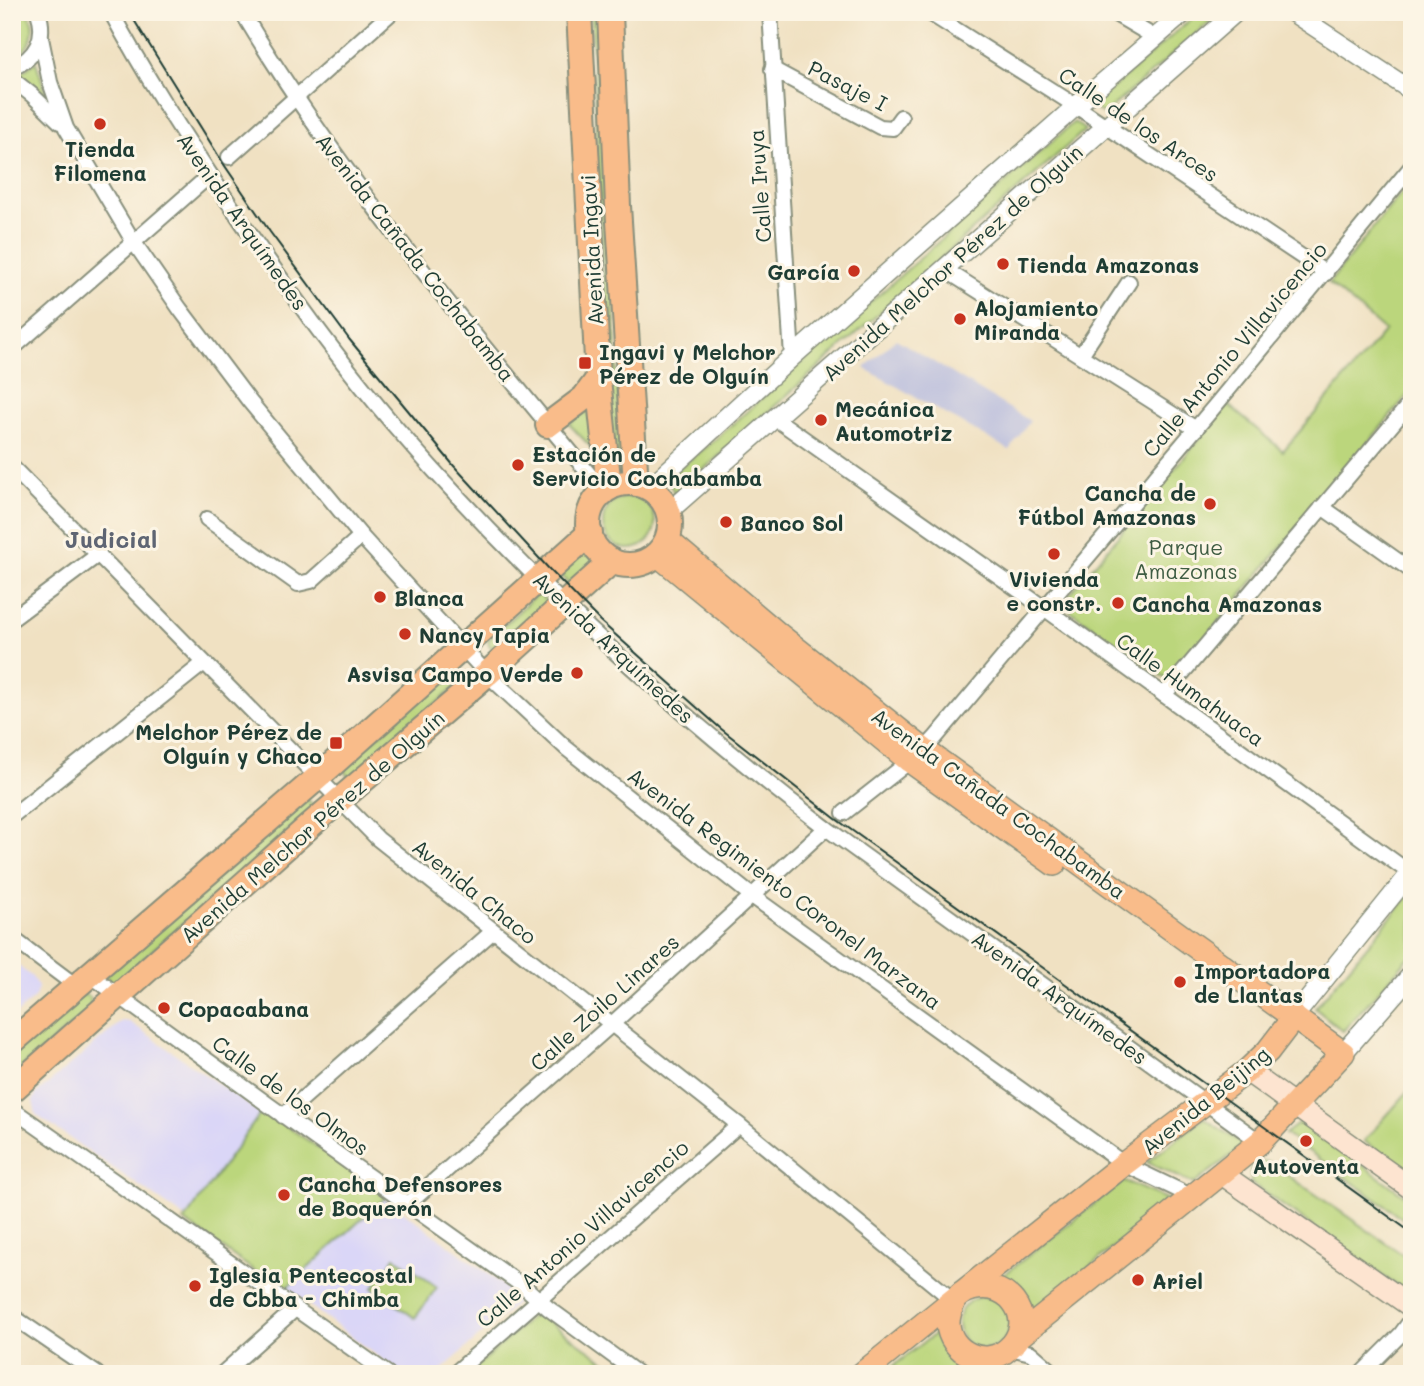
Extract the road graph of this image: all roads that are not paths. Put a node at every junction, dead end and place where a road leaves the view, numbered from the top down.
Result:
1 (47, 12) edge
2 (111, 12) edge
3 (242, 12) edge
4 (392, 12) edge
5 (579, 12) edge
6 (610, 12) edge
7 (770, 12) edge
8 (928, 12) edge
9 (1112, 12) edge
10 (1185, 12) edge
11 (1236, 12) edge
12 (1292, 12) edge
13 (40, 26) edge
14 (1156, 38) junction
15 (12, 68) edge
16 (772, 69) junction
17 (12, 79) edge
18 (1412, 91) edge
19 (296, 99) junction
20 (1076, 106) junction
21 (901, 117) dead end
22 (1105, 127) junction
23 (66, 128) junction
24 (229, 157) dead end
25 (1412, 166) edge
26 (210, 175) junction
27 (133, 241) junction
28 (944, 269) junction
29 (1326, 272) junction
30 (1129, 282) dead end
31 (12, 349) edge
32 (1081, 355) junction
33 (792, 357) junction
34 (598, 379) junction
35 (1412, 401) edge
36 (776, 419) junction
37 (548, 425) junction
38 (1196, 429) junction
39 (12, 467) edge
40 (643, 486) junction
41 (606, 490) junction
42 (1322, 507) junction
43 (668, 512) junction
44 (208, 519) dead end
45 (590, 533) junction
46 (361, 536) junction
47 (662, 547) junction
48 (99, 554) junction
49 (612, 561) junction
50 (1412, 571) edge
51 (541, 579) junction
52 (565, 604) junction
53 (1044, 608) junction
54 (12, 619) edge
55 (464, 647) junction
56 (204, 663) junction
57 (488, 674) junction
58 (1164, 695) junction
59 (917, 755) junction
60 (317, 778) junction
61 (338, 801) junction
62 (845, 813) dead end
63 (12, 817) edge
64 (826, 828) junction
65 (1411, 872) edge
66 (752, 896) junction
67 (492, 932) junction
68 (12, 938) edge
69 (1412, 974) edge
70 (82, 980) junction
71 (118, 995) junction
72 (1289, 1023) junction
73 (612, 1024) junction
74 (12, 1042) edge
75 (1338, 1058) junction
76 (1247, 1071) junction
77 (12, 1090) edge
78 (1206, 1103) junction
79 (1295, 1105) junction
80 (12, 1109) edge
81 (283, 1116) junction
82 (739, 1125) junction
83 (1260, 1142) junction
84 (1124, 1164) junction
85 (1222, 1174) junction
86 (1412, 1189) edge
87 (1193, 1197) junction
88 (408, 1204) junction
89 (958, 1297) junction
90 (538, 1299) junction
91 (1412, 1307) edge
92 (295, 1309) junction
93 (12, 1316) edge
94 (1412, 1320) edge
95 (1006, 1348) junction
96 (97, 1374) edge
97 (222, 1374) edge
98 (388, 1374) edge
99 (454, 1374) edge
100 (638, 1374) edge
101 (862, 1374) edge
102 (972, 1374) edge
103 (1055, 1374) edge
104 (1361, 1374) edge

1 - 13 street
2 - 26 street, Avenida Arquímedes
3 - 19 street, Avenida Cañada Cochabamba
4 - 19 street
5 - 34 highway, Avenida Ingavi
6 - 40 highway, Avenida Ingavi
7 - 16 street, Calle Iruya
8 - 20 street, Calle de los Arces
9 - 14 street
10 - 14 street, Avenida Melchor Pérez de Olguín
11 - 22 street, Avenida Melchor Pérez de Olguín
12 - 18 street
13 - 15 street
13 - 23 street, Avenida Regimiento Coronel Marzana
14 - 20 street, Avenida Melchor Pérez de Olguín
16 - 21 street, Pasaje I
16 - 33 street, Calle Iruya
17 - 23 street, Avenida Regimiento Coronel Marzana
19 - 24 street
19 - 37 street, Avenida Cañada Cochabamba
20 - 22 street, Calle de los Arces
20 - 33 street, Avenida Melchor Pérez de Olguín
22 - 28 street, Avenida Melchor Pérez de Olguín
22 - 29 street, Calle de los Arces
23 - 27 street, Avenida Regimiento Coronel Marzana
25 - 29 street, Calle Antonio Villavicencio
26 - 27 street
26 - 51 street, Avenida Arquímedes
27 - 31 street
27 - 46 street, Avenida Regimiento Coronel Marzana
28 - 32 street
28 - 36 street, Avenida Melchor Pérez de Olguín
29 - 38 street, Calle Antonio Villavicencio
30 - 32 street
32 - 38 street
33 - 40 street, Avenida Melchor Pérez de Olguín
34 - 37 highway
34 - 41 highway, Avenida Ingavi
35 - 42 street
36 - 43 street, Avenida Melchor Pérez de Olguín
36 - 53 street, Calle Humahuaca
37 - 41 street, Avenida Cañada Cochabamba
38 - 53 street, Calle Antonio Villavicencio
39 - 48 street, Avenida Chaco
40 - 41 highway
40 - 43 highway
41 - 45 highway
42 - 50 street
42 - 58 street
43 - 47 highway
44 - 46 street
45 - 49 highway
45 - 51 highway, Avenida Melchor Pérez de Olguín
46 - 55 street, Avenida Regimiento Coronel Marzana
47 - 49 highway
47 - 59 main road, Avenida Cañada Cochabamba
48 - 54 street
48 - 56 street, Avenida Chaco
49 - 52 highway, Avenida Melchor Pérez de Olguín
51 - 52 street, Avenida Arquímedes
51 - 55 highway, Avenida Melchor Pérez de Olguín
52 - 57 highway, Avenida Melchor Pérez de Olguín
52 - 64 street, Avenida Arquímedes
53 - 58 street, Calle Humahuaca
53 - 59 street, Calle Antonio Villavicencio
55 - 57 street, Avenida Regimiento Coronel Marzana
55 - 60 highway, Avenida Melchor Pérez de Olguín
56 - 60 street, Avenida Chaco
56 - 63 street
57 - 61 highway, Avenida Melchor Pérez de Olguín
57 - 66 street, Avenida Regimiento Coronel Marzana
58 - 65 street, Calle Humahuaca
59 - 62 street
59 - 72 main road, Avenida Cañada Cochabamba
60 - 61 street, Avenida Chaco
60 - 70 highway, Avenida Melchor Pérez de Olguín
61 - 67 street, Avenida Chaco
61 - 71 highway, Avenida Melchor Pérez de Olguín
64 - 66 street, Calle Zoilo Linares
64 - 78 street, Avenida Arquímedes
65 - 72 street, Avenida Beijing
66 - 73 street, Calle Zoilo Linares
66 - 84 street, Avenida Regimiento Coronel Marzana
67 - 73 street, Avenida Chaco
67 - 81 street
68 - 70 street, Calle de los Olmos
69 - 75 street
70 - 71 street, Calle de los Olmos
70 - 74 highway, Avenida Melchor Pérez de Olguín
71 - 77 highway, Avenida Melchor Pérez de Olguín
71 - 81 street, Calle de los Olmos
72 - 75 main road, Avenida Cañada Cochabamba
72 - 76 main road, Avenida Beijing
73 - 82 street, Avenida Chaco
73 - 88 street, Calle Zoilo Linares
75 - 79 main road
76 - 78 main road, Avenida Beijing
76 - 79 main road
78 - 83 street, Avenida Arquímedes
78 - 84 main road, Avenida Beijing
79 - 83 main road
79 - 86 main road
80 - 92 street
81 - 88 street, Calle de los Olmos
82 - 89 street, Avenida Chaco
82 - 90 street, Calle Antonio Villavicencio
83 - 85 main road
84 - 87 street, Avenida Regimiento Coronel Marzana
84 - 89 main road, Avenida Beijing
85 - 87 main road
85 - 91 main road
87 - 95 main road
88 - 90 street, Calle de los Olmos
89 - 95 main road
89 - 95 main road
89 - 101 main road, Avenida Beijing
90 - 99 street, Calle Antonio Villavicencio
90 - 100 street, Calle de los Olmos
92 - 97 street
92 - 98 street
93 - 96 street
94 - 104 street
95 - 102 main road
95 - 103 street

